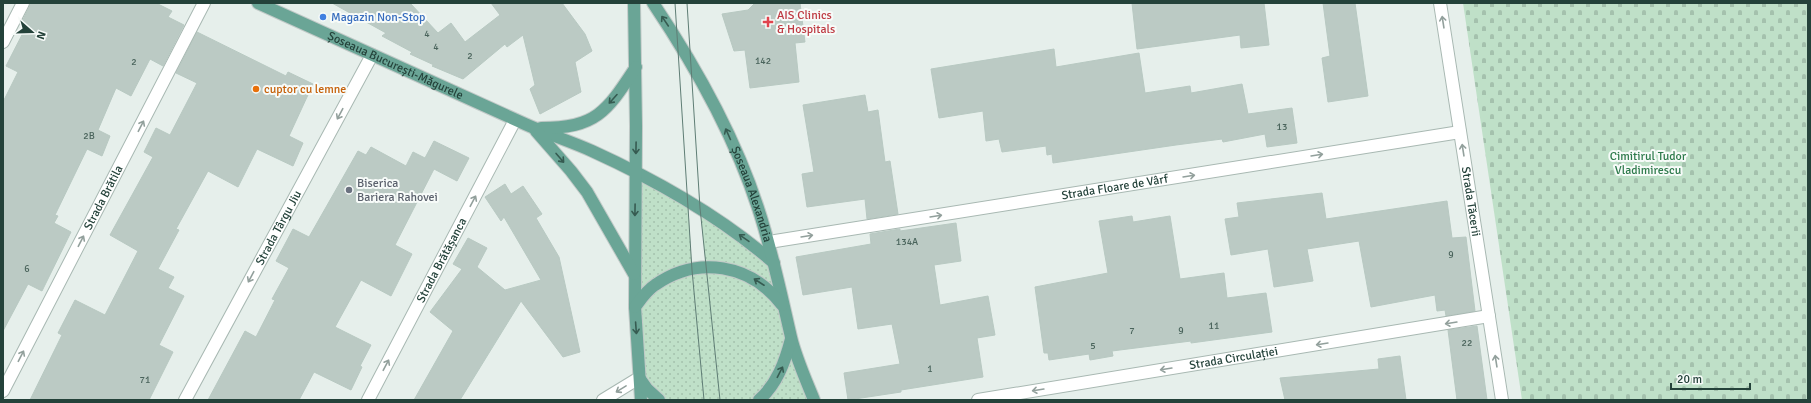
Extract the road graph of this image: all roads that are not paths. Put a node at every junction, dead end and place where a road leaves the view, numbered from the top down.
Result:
1 (23, 3) edge
2 (204, 3) edge
3 (258, 3) edge
4 (634, 3) edge
5 (653, 3) edge
6 (1440, 3) edge
7 (3, 42) edge
8 (372, 55) junction
9 (636, 67) junction
10 (515, 120) junction
11 (534, 128) junction
12 (1460, 132) junction
13 (635, 171) junction
14 (769, 242) junction
15 (774, 263) junction
16 (634, 275) junction
17 (634, 307) junction
18 (786, 310) junction
19 (1489, 316) junction
20 (791, 339) junction
21 (639, 378) junction
22 (3, 391) edge
23 (185, 400) edge
24 (368, 400) edge
25 (603, 400) edge
26 (641, 400) edge
27 (659, 400) edge
28 (759, 400) edge
29 (814, 400) edge
30 (978, 400) edge
31 (1502, 400) edge

1 - 7 street
22 -> 2 street, Strada Brătila
3 - 8 main road, Șoseaua București-Măgurele
4 - 9 main road
14 -> 5 main road, Șoseaua Alexandria
12 -> 6 street, Strada Tăcerii
8 - 10 main road, Șoseaua București-Măgurele
8 -> 23 street, Strada Târgu Jiu
9 -> 11 main road
9 -> 13 main road
10 - 11 main road, Șoseaua București-Măgurele
24 -> 10 street, Strada Brătășanca
11 - 13 main road, Șoseaua București-Măgurele
11 -> 16 main road, Șoseaua București-Măgurele
14 -> 12 street, Strada Floare de Vârf
19 -> 12 street, Strada Tăcerii
15 -> 13 main road, Șoseaua București-Măgurele
13 -> 16 main road
14 - 15 main road, Șoseaua Alexandria
15 - 18 main road, Șoseaua Alexandria
16 - 17 main road
18 -> 17 main road
17 -> 21 main road
18 - 20 main road, Șoseaua Alexandria
19 -> 30 street, Strada Circulației
31 -> 19 street, Strada Tăcerii
28 -> 20 main road
20 - 29 main road, Șoseaua Alexandria
21 -> 25 street
21 - 26 main road
21 - 27 main road

